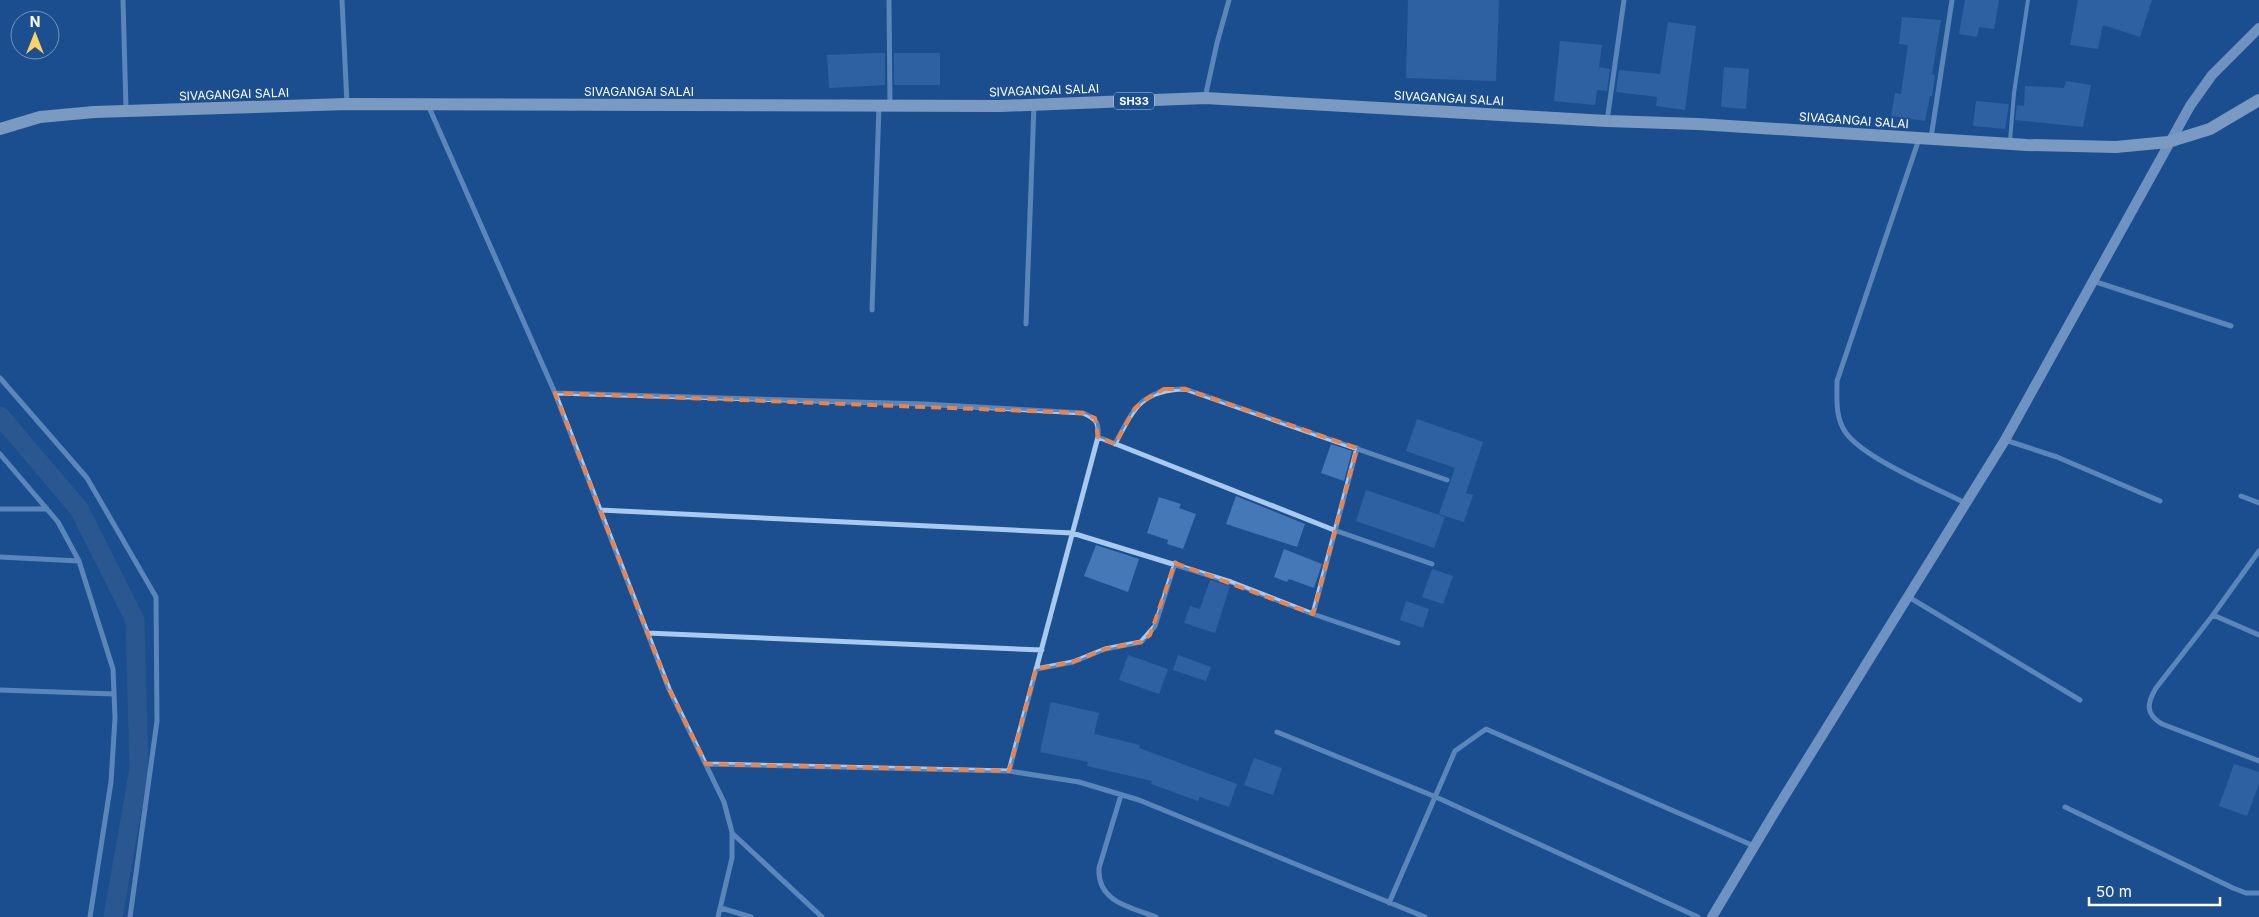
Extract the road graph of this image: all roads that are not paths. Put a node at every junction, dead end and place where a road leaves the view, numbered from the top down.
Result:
1 (123, 0) edge
2 (342, 0) edge
3 (888, 0) edge
4 (1229, 0) edge
5 (1624, 0) edge
6 (1952, 0) edge
7 (2028, 0) edge
8 (2259, 28) edge
9 (1205, 98) junction
10 (2259, 100) edge
11 (348, 104) junction
12 (428, 105) junction
13 (884, 105) junction
14 (1034, 105) junction
15 (126, 112) junction
16 (1607, 121) junction
17 (0, 129) edge
18 (1925, 139) junction
19 (2168, 142) junction
20 (2010, 144) junction
21 (2093, 281) junction
22 (872, 310) dead end
23 (1026, 324) dead end
24 (2231, 326) dead end
25 (0, 378) edge
26 (555, 393) junction
27 (1098, 438) junction
28 (2005, 440) junction
29 (1115, 444) junction
30 (1357, 448) junction
31 (0, 454) edge
32 (1447, 480) dead end
33 (2241, 496) dead end
34 (2160, 501) dead end
35 (1966, 504) junction
36 (2259, 504) edge
37 (0, 509) edge
38 (47, 509) junction
39 (600, 510) junction
40 (1334, 530) junction
41 (1072, 533) junction
42 (2259, 551) edge
43 (0, 557) edge
44 (79, 561) junction
45 (1175, 563) junction
46 (1432, 564) dead end
47 (1907, 596) junction
48 (1312, 614) junction
49 (2213, 615) junction
50 (648, 633) junction
51 (2259, 635) edge
52 (1398, 643) dead end
53 (1042, 650) junction
54 (1036, 669) junction
55 (0, 690) edge
56 (114, 694) junction
57 (2080, 700) dead end
58 (1276, 732) dead end
59 (2259, 761) edge
60 (706, 764) junction
61 (1009, 771) junction
62 (1121, 795) junction
63 (1436, 797) junction
64 (2065, 807) dead end
65 (732, 832) junction
66 (1754, 846) junction
67 (2259, 893) edge
68 (1390, 902) junction
69 (721, 908) junction
70 (90, 917) edge
71 (130, 917) edge
72 (718, 917) edge
73 (751, 917) edge
74 (822, 917) edge
75 (1156, 917) edge
76 (1425, 917) edge
77 (1698, 917) edge
78 (1712, 917) edge

1 - 15 street
2 - 11 street
3 - 13 street
4 - 9 street
5 - 16 street
6 - 18 street
7 - 20 lane
8 - 19 street
9 - 14 main road, SIVAGANGAI SALAI / SH33
9 - 16 main road, SIVAGANGAI SALAI / SH33
10 - 19 main road, SIVAGANGAI SALAI / SH33
11 - 12 main road, SIVAGANGAI SALAI / SH33
11 - 15 main road, SIVAGANGAI SALAI / SH33
12 - 13 main road, SIVAGANGAI SALAI / SH33
12 - 26 street
13 - 14 main road, SIVAGANGAI SALAI / SH33
13 - 22 street
14 - 23 street
15 - 17 main road, SIVAGANGAI SALAI / SH33
16 - 18 main road, SIVAGANGAI SALAI / SH33
18 - 20 main road, SIVAGANGAI SALAI / SH33
18 - 35 street
19 - 20 main road, SIVAGANGAI SALAI / SH33
19 - 21 street
21 - 24 street
21 - 28 street
25 - 71 street
26 - 27 street
26 - 39 street
27 - 29 street
27 - 41 street
28 - 34 street
28 - 35 street
29 - 30 street
29 - 40 street
30 - 32 street
30 - 40 street
31 - 38 street
33 - 36 street
35 - 47 street
37 - 38 street
38 - 44 street
39 - 41 street
39 - 50 street
40 - 46 street
40 - 48 street
41 - 45 street
41 - 53 street
42 - 49 street
43 - 44 street
44 - 56 street
45 - 48 street
45 - 54 street
47 - 57 street
47 - 66 street
48 - 52 street
49 - 51 street
49 - 59 street
50 - 53 street
50 - 60 street
53 - 54 street
54 - 61 street
55 - 56 street
56 - 70 street
58 - 63 street
60 - 61 street
60 - 65 street
61 - 62 street
62 - 68 street
62 - 75 street
63 - 66 street
63 - 68 street
63 - 77 street
64 - 67 street
65 - 69 street
65 - 74 street
66 - 78 street
68 - 76 street
69 - 72 street
69 - 73 street

